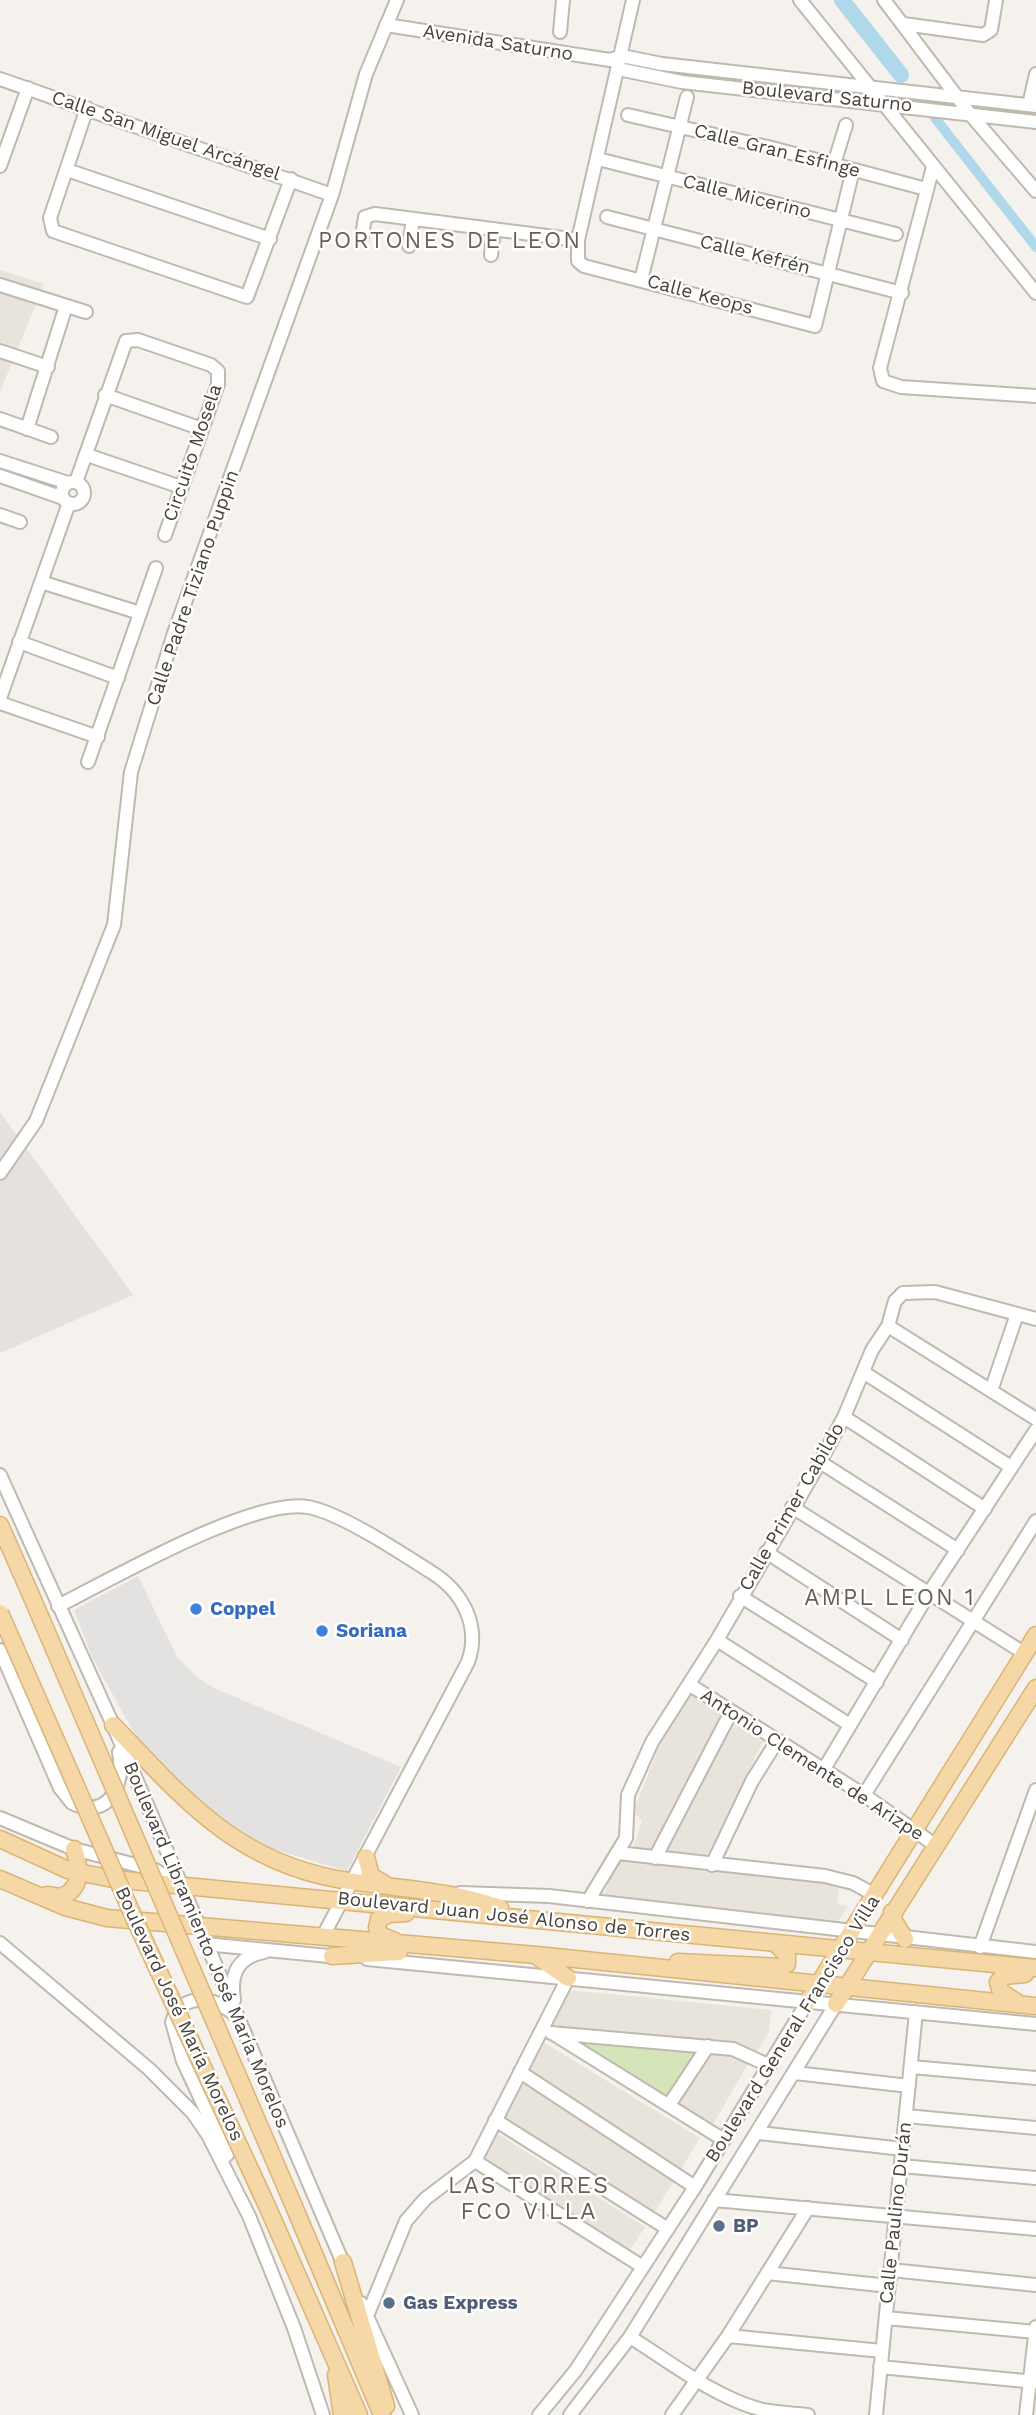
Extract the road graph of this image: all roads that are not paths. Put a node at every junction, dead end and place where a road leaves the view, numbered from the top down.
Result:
1 (397, 0) edge
2 (564, 0) edge
3 (633, 0) edge
4 (800, 0) edge
5 (884, 0) edge
6 (996, 0) edge
7 (904, 24) junction
8 (386, 25) junction
9 (560, 32) dead end
10 (617, 62) junction
11 (1036, 74) edge
12 (0, 79) edge
13 (872, 86) junction
14 (28, 88) junction
15 (687, 97) dead end
16 (957, 97) junction
17 (886, 103) junction
18 (1032, 105) edge
19 (87, 108) junction
20 (970, 114) junction
21 (628, 115) dead end
22 (1036, 122) edge
23 (846, 125) dead end
24 (680, 126) junction
25 (3, 150) edge
26 (597, 159) junction
27 (834, 164) junction
28 (0, 166) edge
29 (933, 167) junction
30 (67, 170) junction
31 (853, 170) junction
32 (665, 177) junction
33 (291, 179) junction
34 (926, 189) junction
35 (1036, 191) edge
36 (332, 195) junction
37 (607, 217) dead end
38 (414, 219) junction
39 (841, 220) junction
40 (494, 229) junction
41 (653, 229) junction
42 (896, 234) dead end
43 (362, 236) dead end
44 (270, 239) junction
45 (578, 240) junction
46 (409, 247) dead end
47 (491, 255) dead end
48 (828, 274) junction
49 (641, 280) junction
50 (0, 285) edge
51 (902, 293) junction
52 (1036, 293) edge
53 (66, 306) junction
54 (86, 312) dead end
55 (0, 351) edge
56 (48, 367) junction
57 (105, 395) junction
58 (1036, 396) edge
59 (0, 419) edge
60 (27, 429) junction
61 (202, 429) junction
62 (51, 437) dead end
63 (87, 454) junction
64 (0, 461) edge
65 (32, 472) junction
66 (0, 476) edge
67 (72, 482) junction
68 (27, 485) junction
69 (181, 487) junction
70 (66, 501) junction
71 (0, 515) edge
72 (20, 522) dead end
73 (165, 535) dead end
74 (156, 568) dead end
75 (41, 582) junction
76 (140, 613) junction
77 (19, 642) junction
78 (118, 678) junction
79 (0, 701) edge
80 (98, 737) junction
81 (88, 762) dead end
82 (0, 1173) edge
83 (1017, 1314) junction
84 (1036, 1319) edge
85 (888, 1326) junction
86 (863, 1372) junction
87 (990, 1391) junction
88 (844, 1417) junction
89 (1036, 1419) edge
90 (1036, 1430) edge
91 (820, 1462) junction
92 (1012, 1467) junction
93 (0, 1475) edge
94 (792, 1507) junction
95 (985, 1508) junction
96 (1036, 1521) edge
97 (0, 1525) edge
98 (958, 1550) junction
99 (766, 1552) junction
100 (929, 1593) junction
101 (740, 1597) junction
102 (58, 1606) junction
103 (0, 1613) edge
104 (974, 1621) junction
105 (1036, 1635) edge
106 (717, 1640) junction
107 (902, 1640) junction
108 (0, 1650) edge
109 (1024, 1653) junction
110 (877, 1682) junction
111 (690, 1685) junction
112 (1036, 1688) edge
113 (731, 1712) junction
114 (850, 1725) junction
115 (114, 1726) junction
116 (778, 1741) junction
117 (968, 1746) junction
118 (824, 1769) junction
119 (1036, 1790) edge
120 (864, 1795) junction
121 (1032, 1812) edge
122 (0, 1818) edge
123 (916, 1828) junction
124 (0, 1839) edge
125 (935, 1844) junction
126 (74, 1849) junction
127 (618, 1853) junction
128 (366, 1857) junction
129 (655, 1858) junction
130 (712, 1865) junction
131 (0, 1873) edge
132 (79, 1874) junction
133 (0, 1879) edge
134 (353, 1882) junction
135 (180, 1885) junction
136 (390, 1886) junction
137 (442, 1893) junction
138 (875, 1895) junction
139 (343, 1900) junction
140 (588, 1901) junction
141 (894, 1909) junction
142 (492, 1914) junction
143 (522, 1916) junction
144 (197, 1925) junction
145 (852, 1933) junction
146 (324, 1936) junction
147 (877, 1936) junction
148 (905, 1939) junction
149 (0, 1943) edge
150 (205, 1944) junction
151 (776, 1944) junction
152 (405, 1945) junction
153 (980, 1947) junction
154 (446, 1949) junction
155 (842, 1950) junction
156 (278, 1951) junction
157 (868, 1952) junction
158 (1036, 1952) edge
159 (536, 1955) junction
160 (332, 1956) junction
161 (1036, 1968) edge
162 (656, 1969) junction
163 (1036, 1974) edge
164 (568, 1978) junction
165 (817, 1985) junction
166 (846, 1988) junction
167 (761, 1995) junction
168 (808, 2001) junction
169 (836, 2004) junction
170 (1028, 2005) edge
171 (916, 2012) junction
172 (1036, 2012) edge
173 (238, 2017) junction
174 (1036, 2024) edge
175 (547, 2030) junction
176 (791, 2030) junction
177 (708, 2046) junction
178 (770, 2066) junction
179 (911, 2067) junction
180 (520, 2072) junction
181 (795, 2073) junction
182 (1036, 2078) edge
183 (909, 2086) junction
184 (669, 2105) junction
185 (906, 2116) junction
186 (495, 2120) junction
187 (1036, 2128) edge
188 (759, 2133) junction
189 (724, 2140) junction
190 (903, 2149) junction
191 (475, 2161) junction
192 (901, 2166) junction
193 (1036, 2178) edge
194 (695, 2187) junction
195 (715, 2200) junction
196 (808, 2208) junction
197 (249, 2216) junction
198 (895, 2216) junction
199 (668, 2229) junction
200 (1036, 2229) edge
201 (343, 2262) junction
202 (643, 2267) junction
203 (891, 2270) junction
204 (767, 2273) junction
205 (1036, 2285) edge
206 (889, 2286) junction
207 (367, 2316) junction
208 (886, 2318) junction
209 (1036, 2331) edge
210 (729, 2336) junction
211 (630, 2337) junction
212 (882, 2351) junction
213 (334, 2355) junction
214 (880, 2367) junction
215 (698, 2379) junction
216 (1033, 2381) edge
217 (769, 2413) edge
218 (323, 2415) edge
219 (342, 2415) edge
220 (359, 2415) edge
221 (382, 2415) edge
222 (388, 2415) edge
223 (412, 2415) edge
224 (539, 2415) edge
225 (570, 2415) edge
226 (672, 2415) edge
227 (808, 2415) edge
228 (876, 2415) edge
229 (1026, 2415) edge

1 - 8 street, Calle Padre Tiziano Puppin
2 - 9 street
3 - 10 street
4 - 13 street
5 - 7 street
6 - 7 street
7 - 16 street
8 - 10 street, Avenida Saturno
8 - 36 street, Calle Padre Tiziano Puppin
10 - 13 street, Boulevard Saturno
10 - 17 street, Boulevard Saturno
10 - 26 street
11 - 18 street
12 - 14 street, Calle San Miguel Arcángel
13 - 16 street, Boulevard Saturno
13 - 17 street
14 - 19 street, Calle San Miguel Arcángel
14 - 25 street
15 - 24 street
16 - 18 street, Boulevard Saturno
16 - 20 street
17 - 20 street, Boulevard Saturno
17 - 29 street
19 - 30 street
19 - 33 street, Calle San Miguel Arcángel
20 - 22 street, Boulevard Saturno
20 - 35 street
21 - 24 street, Calle Gran Esfinge
23 - 27 street
24 - 27 street, Calle Gran Esfinge
24 - 32 street
25 - 28 street
26 - 32 street, Calle Micerino
26 - 45 street
27 - 31 street, Calle Gran Esfinge
29 - 34 street
29 - 52 street
30 - 44 street
30 - 44 street
31 - 34 street, Calle Gran Esfinge
31 - 39 street
32 - 39 street, Calle Micerino
32 - 41 street
33 - 36 street, Calle San Miguel Arcángel
33 - 44 street
34 - 51 street
36 - 82 street, Calle Padre Tiziano Puppin
37 - 41 street, Calle Kefrén
38 - 40 street
38 - 43 street
38 - 46 street
39 - 42 street, Calle Micerino
39 - 48 street
40 - 45 street
40 - 47 street
41 - 48 street, Calle Kefrén
41 - 49 street
45 - 49 street, Calle Keops
48 - 49 street, Calle Keops
48 - 51 street, Calle Kefrén
50 - 53 street
51 - 58 street
53 - 54 street
53 - 56 street
55 - 56 street
56 - 60 street
57 - 61 street
57 - 61 street, Circuito Mosela
57 - 63 street
59 - 60 street
60 - 62 street
61 - 69 street, Circuito Mosela
63 - 67 street
63 - 69 street
64 - 65 street
65 - 67 street
65 - 68 street
66 - 68 street
67 - 70 street
67 - 70 street
68 - 70 street
69 - 73 street, Circuito Mosela
70 - 75 street
71 - 72 street
74 - 76 street
75 - 76 street
75 - 77 street
76 - 78 street
77 - 78 street
77 - 79 street
78 - 80 street
79 - 80 street
80 - 81 street
83 - 84 street
83 - 85 street, Calle Primer Cabildo
83 - 87 street
85 - 86 street, Calle Primer Cabildo
85 - 87 street
86 - 88 street, Calle Primer Cabildo
86 - 92 street
87 - 89 street
88 - 91 street, Calle Primer Cabildo
88 - 95 street
90 - 92 street
91 - 94 street, Calle Primer Cabildo
91 - 98 street
92 - 95 street
93 - 102 street, Boulevard Libramiento José María Morelos
94 - 99 street, Calle Primer Cabildo
94 - 100 street
95 - 98 street
96 - 104 street
97 - 221 main road, Boulevard José María Morelos, bridge
98 - 100 street
99 - 101 street, Calle Primer Cabildo
99 - 107 street
100 - 104 street
100 - 107 street
101 - 106 street, Calle Primer Cabildo
101 - 110 street
102 - 115 street, Boulevard Libramiento José María Morelos
102 - 128 street
103 - 213 main road, Boulevard José María Morelos, bridge
104 - 109 street
104 - 120 street
105 - 109 main road, Boulevard General Francisco Villa
106 - 111 street, Calle Primer Cabildo
106 - 114 street
107 - 110 street
108 - 115 street
109 - 117 main road, Boulevard General Francisco Villa
110 - 114 street
111 - 113 street, Antonio Clemente de Arizpe
111 - 127 street, Calle Primer Cabildo
112 - 125 main road, Boulevard General Francisco Villa
113 - 116 street, Antonio Clemente de Arizpe
113 - 129 street
114 - 118 street
115 - 134 main road
115 - 135 street, Boulevard Libramiento José María Morelos
116 - 118 street, Antonio Clemente de Arizpe
116 - 130 street
117 - 123 main road, Boulevard General Francisco Villa
117 - 125 main road
118 - 120 street, Antonio Clemente de Arizpe
119 - 121 street
120 - 123 street, Antonio Clemente de Arizpe
121 - 153 street
122 - 126 street
123 - 125 street, Antonio Clemente de Arizpe
123 - 138 main road, Boulevard General Francisco Villa
123 - 141 main road
124 - 132 main road, Boulevard Juan José Alonso de Torres
125 - 141 main road, Boulevard General Francisco Villa
126 - 132 main road
126 - 135 street
127 - 129 street
127 - 140 street, Calle Primer Cabildo
128 - 134 street
128 - 136 main road
129 - 130 street
130 - 138 street
131 - 132 main road
132 - 135 main road, Boulevard Juan José Alonso de Torres
133 - 144 main road, Boulevard Juan José Alonso de Torres
134 - 136 main road
134 - 139 street
135 - 139 main road, Boulevard Juan José Alonso de Torres
135 - 144 street, Boulevard Libramiento José María Morelos
136 - 137 main road
137 - 140 street
137 - 143 main road
138 - 145 main road, Boulevard General Francisco Villa
139 - 142 main road, Boulevard Juan José Alonso de Torres
139 - 146 street
140 - 145 street
141 - 147 main road, Boulevard General Francisco Villa
141 - 148 main road
142 - 143 main road, Boulevard Juan José Alonso de Torres
142 - 152 main road
143 - 151 main road, Boulevard Juan José Alonso de Torres
144 - 146 main road, Boulevard Juan José Alonso de Torres
144 - 150 street, Boulevard Libramiento José María Morelos
145 - 147 street
145 - 155 main road, Boulevard General Francisco Villa
146 - 152 main road, Boulevard Juan José Alonso de Torres
147 - 148 street
147 - 157 main road, Boulevard General Francisco Villa
148 - 153 street
149 - 197 street
150 - 156 street
150 - 173 street, Boulevard Libramiento José María Morelos
151 - 155 main road, Boulevard Juan José Alonso de Torres
151 - 162 main road
152 - 154 main road, Boulevard Juan José Alonso de Torres
153 - 158 street
154 - 159 main road, Boulevard Juan José Alonso de Torres
154 - 160 main road
155 - 157 main road, Boulevard Juan José Alonso de Torres
155 - 165 main road, Boulevard General Francisco Villa
156 - 160 street
156 - 173 street
157 - 161 main road, Boulevard Juan José Alonso de Torres
157 - 166 main road, Boulevard General Francisco Villa
159 - 162 main road, Boulevard Juan José Alonso de Torres
159 - 164 main road
160 - 164 street
162 - 165 main road, Boulevard Juan José Alonso de Torres
163 - 170 main road
164 - 167 street
164 - 175 street
165 - 166 main road, Boulevard Juan José Alonso de Torres
165 - 168 main road, Boulevard General Francisco Villa
166 - 169 main road, Boulevard General Francisco Villa
166 - 170 main road, Boulevard Juan José Alonso de Torres
167 - 168 street
167 - 176 street
168 - 169 street
168 - 176 street, Boulevard General Francisco Villa
169 - 171 street
169 - 181 street, Boulevard General Francisco Villa
170 - 172 main road
171 - 174 street
171 - 179 street, Calle Paulino Durán
173 - 197 street
173 - 201 street, Boulevard Libramiento José María Morelos
175 - 177 street
175 - 180 street
175 - 184 street
176 - 178 street, Boulevard General Francisco Villa
177 - 178 street
177 - 184 street
178 - 189 street, Boulevard General Francisco Villa
179 - 182 street
179 - 183 street, Calle Paulino Durán
180 - 186 street
180 - 194 street
181 - 183 street
181 - 188 street, Boulevard General Francisco Villa
183 - 185 street, Calle Paulino Durán
184 - 189 street
185 - 187 street
185 - 190 street, Calle Paulino Durán
186 - 191 street
186 - 199 street
188 - 190 street
188 - 195 street, Boulevard General Francisco Villa
189 - 194 street, Boulevard General Francisco Villa
190 - 192 street, Calle Paulino Durán
191 - 202 street
191 - 207 street
192 - 193 street
192 - 198 street, Calle Paulino Durán
194 - 199 street, Boulevard General Francisco Villa
195 - 196 street
195 - 211 street, Boulevard General Francisco Villa
196 - 198 street
196 - 204 street
197 - 218 street
198 - 200 street
198 - 203 street, Calle Paulino Durán
199 - 202 street, Boulevard General Francisco Villa
201 - 207 street, Boulevard Libramiento José María Morelos
201 - 222 main road
202 - 224 street, Boulevard General Francisco Villa
203 - 205 street
203 - 206 street, Calle Paulino Durán
204 - 206 street
204 - 210 street
206 - 208 street, Calle Paulino Durán
207 - 223 street, Boulevard Libramiento José María Morelos
208 - 209 street
208 - 212 street, Calle Paulino Durán
209 - 216 street
210 - 212 street
210 - 215 street
211 - 215 street
211 - 225 street, Boulevard General Francisco Villa
212 - 214 street, Calle Paulino Durán
213 - 219 main road
213 - 220 main road, Boulevard José María Morelos
214 - 216 street
214 - 228 street, Calle Paulino Durán
215 - 217 street
215 - 226 street
216 - 229 street
217 - 227 street

